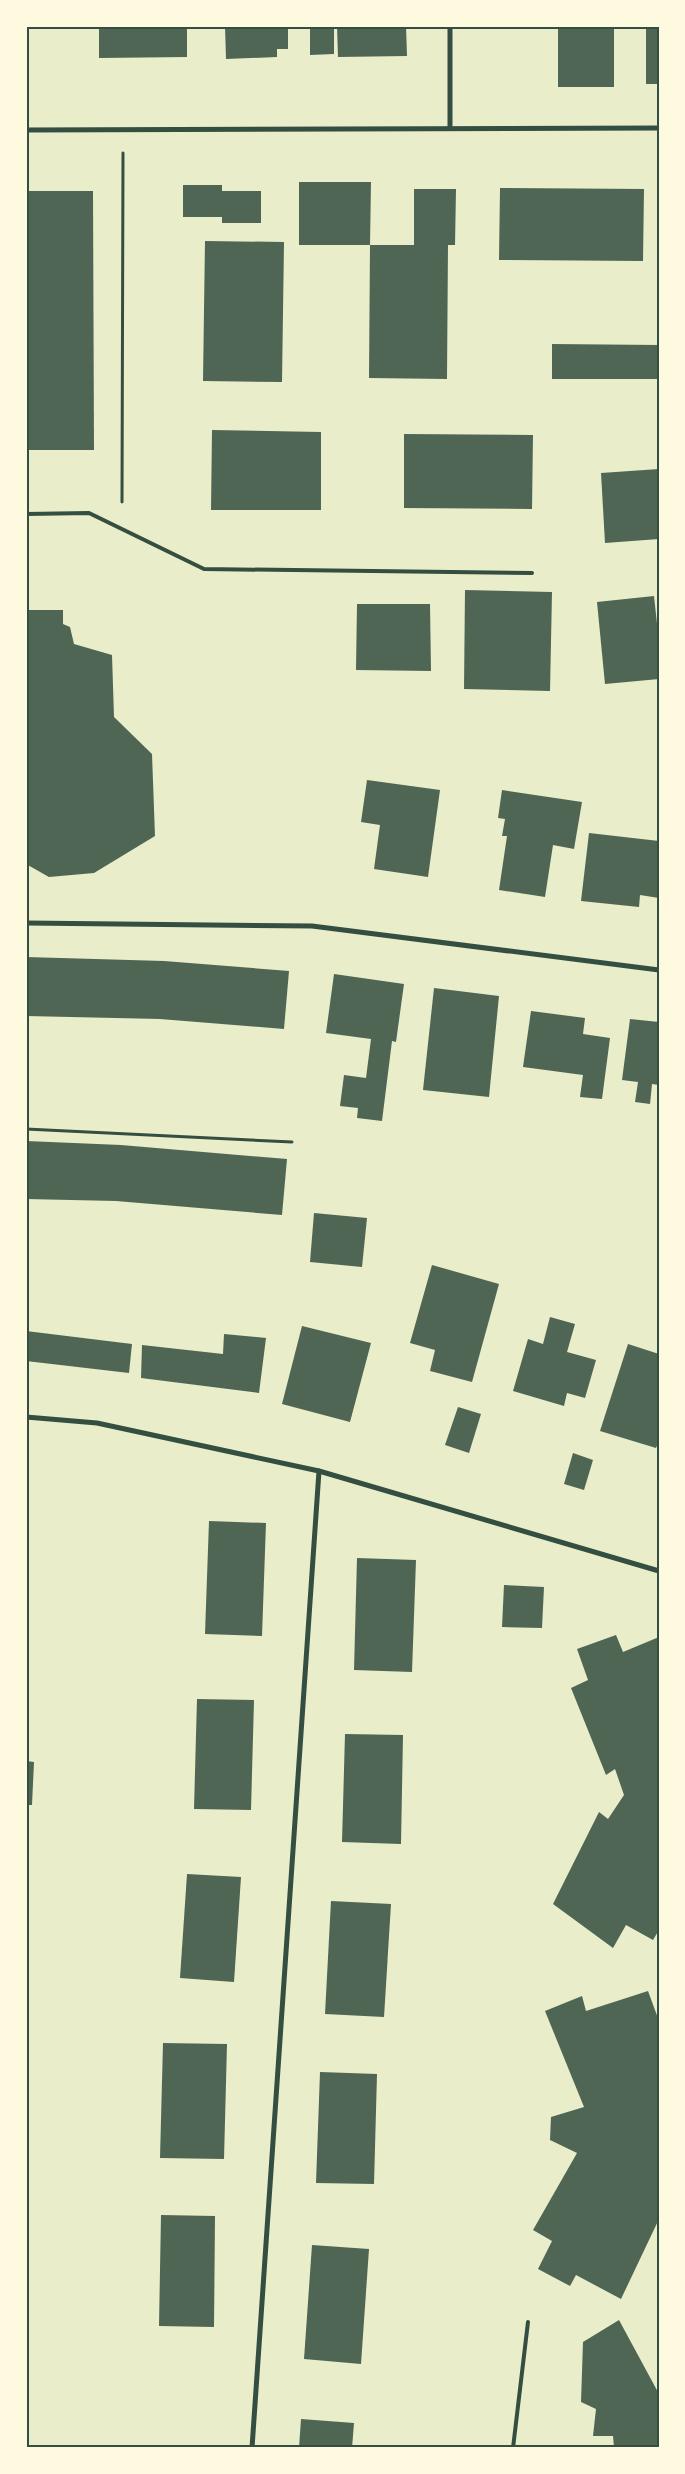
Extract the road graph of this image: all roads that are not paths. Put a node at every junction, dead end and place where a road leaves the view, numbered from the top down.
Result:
1 (450, 26) edge
2 (450, 128) junction
3 (659, 128) edge
4 (26, 130) edge
5 (26, 514) edge
6 (532, 573) dead end
7 (26, 923) edge
8 (659, 970) edge
9 (26, 1417) edge
10 (319, 1471) junction
11 (659, 1571) edge
12 (528, 2322) dead end
13 (252, 2448) edge
14 (513, 2448) edge

1 - 2 street
2 - 3 street
2 - 4 street
5 - 6 lane
7 - 8 street
9 - 10 street
10 - 11 street
10 - 13 street
12 - 14 lane

